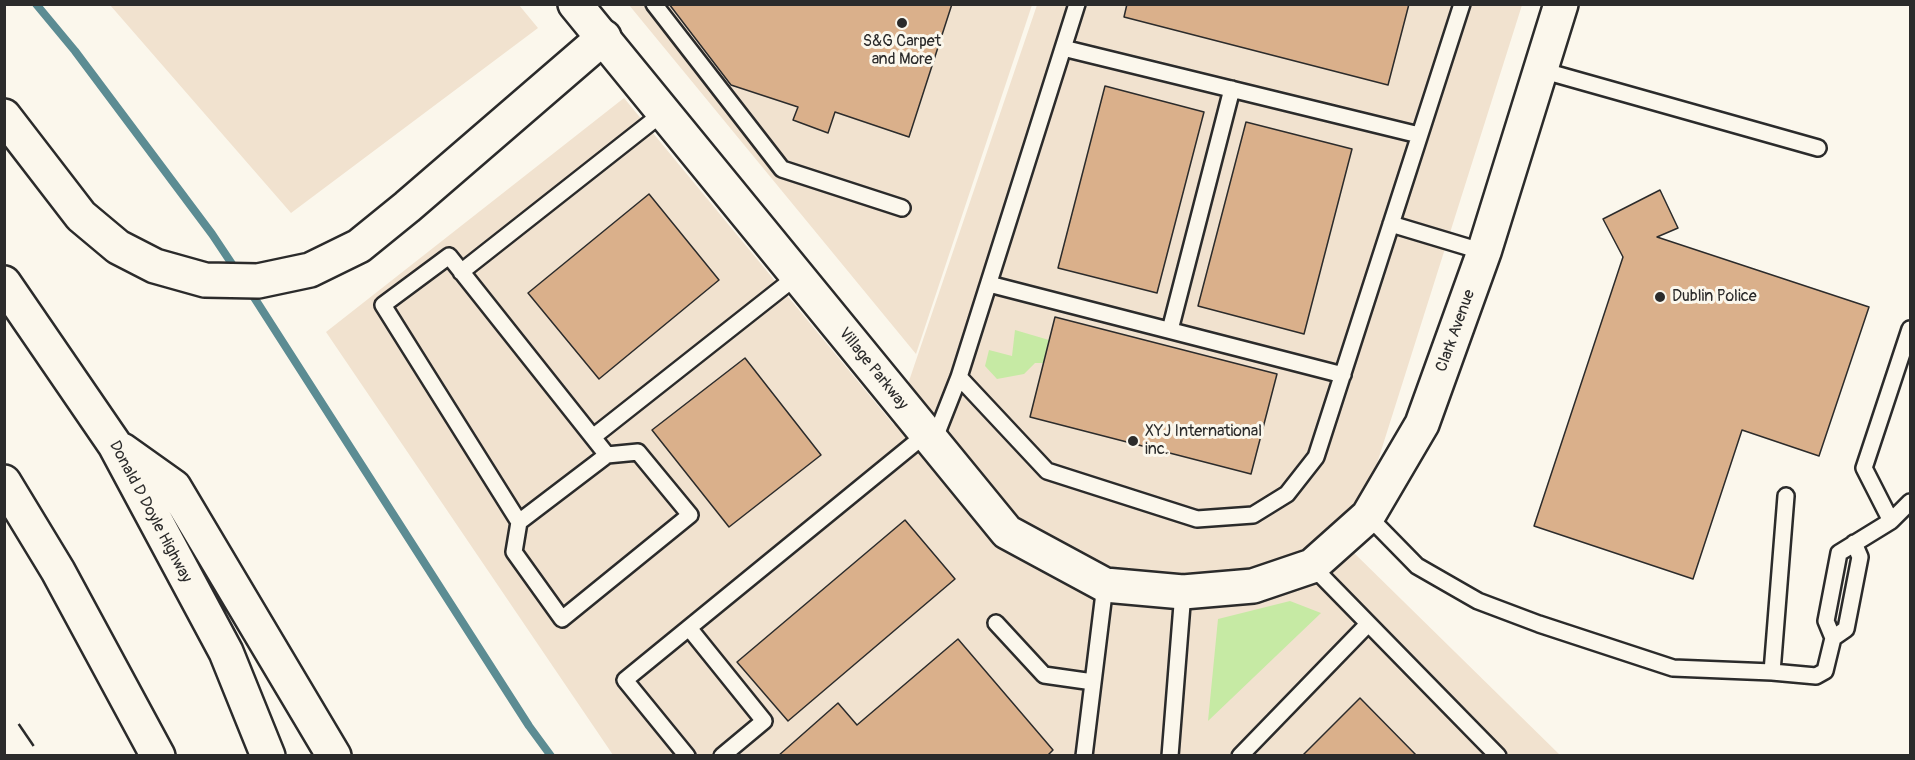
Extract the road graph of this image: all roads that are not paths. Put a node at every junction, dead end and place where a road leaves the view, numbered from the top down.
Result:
1 (575, 4) edge
2 (654, 4) edge
3 (1077, 4) edge
4 (1462, 4) edge
5 (1561, 4) edge
6 (603, 37) junction
7 (1063, 48) junction
8 (1541, 70) junction
9 (1232, 90) junction
10 (664, 112) junction
11 (4, 116) edge
12 (1419, 135) junction
13 (1818, 148) dead end
14 (902, 208) dead end
15 (1391, 224) junction
16 (1484, 252) junction
17 (461, 272) junction
18 (797, 276) junction
19 (4, 283) edge
20 (989, 284) junction
21 (1911, 329) edge
22 (1170, 330) junction
23 (1343, 375) junction
24 (959, 377) junction
25 (593, 437) junction
26 (929, 439) junction
27 (116, 445) junction
28 (607, 454) junction
29 (4, 482) edge
30 (1786, 496) dead end
31 (1911, 502) edge
32 (1368, 516) junction
33 (1891, 521) junction
34 (519, 522) junction
35 (1854, 543) junction
36 (1312, 566) junction
37 (1105, 585) junction
38 (1253, 586) joint
39 (1182, 592) junction
40 (996, 623) dead end
41 (1368, 624) junction
42 (689, 628) junction
43 (1833, 638) junction
44 (226, 652) junction
45 (1772, 672) junction
46 (1093, 682) junction
47 (4, 713) edge
48 (4, 734) edge
49 (18, 756) edge
50 (158, 756) edge
51 (268, 756) edge
52 (285, 756) edge
53 (334, 756) edge
54 (687, 756) edge
55 (722, 756) edge
56 (1084, 756) edge
57 (1170, 756) edge
58 (1240, 756) edge
59 (1497, 756) edge

1 - 6 main road, Village Parkway
2 - 14 lane
3 - 7 lane
4 - 12 lane
5 - 8 main road, Clark Avenue
6 - 10 main road, Village Parkway
6 - 11 main road
7 - 9 lane
7 - 20 lane
8 - 13 lane
8 - 16 main road, Clark Avenue
9 - 12 lane
9 - 22 lane
10 - 17 lane
10 - 18 main road, Village Parkway
12 - 15 lane
15 - 16 lane
15 - 23 lane
16 - 32 main road, Clark Avenue
17 - 25 lane
17 - 34 lane
18 - 25 lane
18 - 26 main road, Village Parkway
19 - 27 main road, Donald D Doyle Highway
20 - 22 lane
20 - 24 lane
21 - 33 lane
22 - 23 lane
23 - 24 lane
24 - 26 lane
25 - 28 lane
26 - 37 main road, Village Parkway
26 - 42 lane
27 - 44 main road, Donald D Doyle Highway
27 - 53 main road
28 - 34 lane
28 - 34 lane
29 - 50 main road
30 - 45 lane
31 - 33 lane
32 - 36 main road, Clark Avenue
32 - 45 lane
33 - 35 lane
35 - 43 lane
35 - 43 lane
36 - 38 main road, Clark Avenue
36 - 41 lane
37 - 39 main road, Village Parkway
37 - 46 lane
38 - 39 main road, Village Parkway
39 - 57 lane
40 - 46 lane
41 - 58 lane
41 - 59 lane
42 - 54 lane
42 - 55 lane
43 - 45 lane
44 - 51 main road, Donald D Doyle Highway
44 - 52 main road
46 - 56 lane
47 - 49 main road, bridge
48 - 49 main road, bridge

